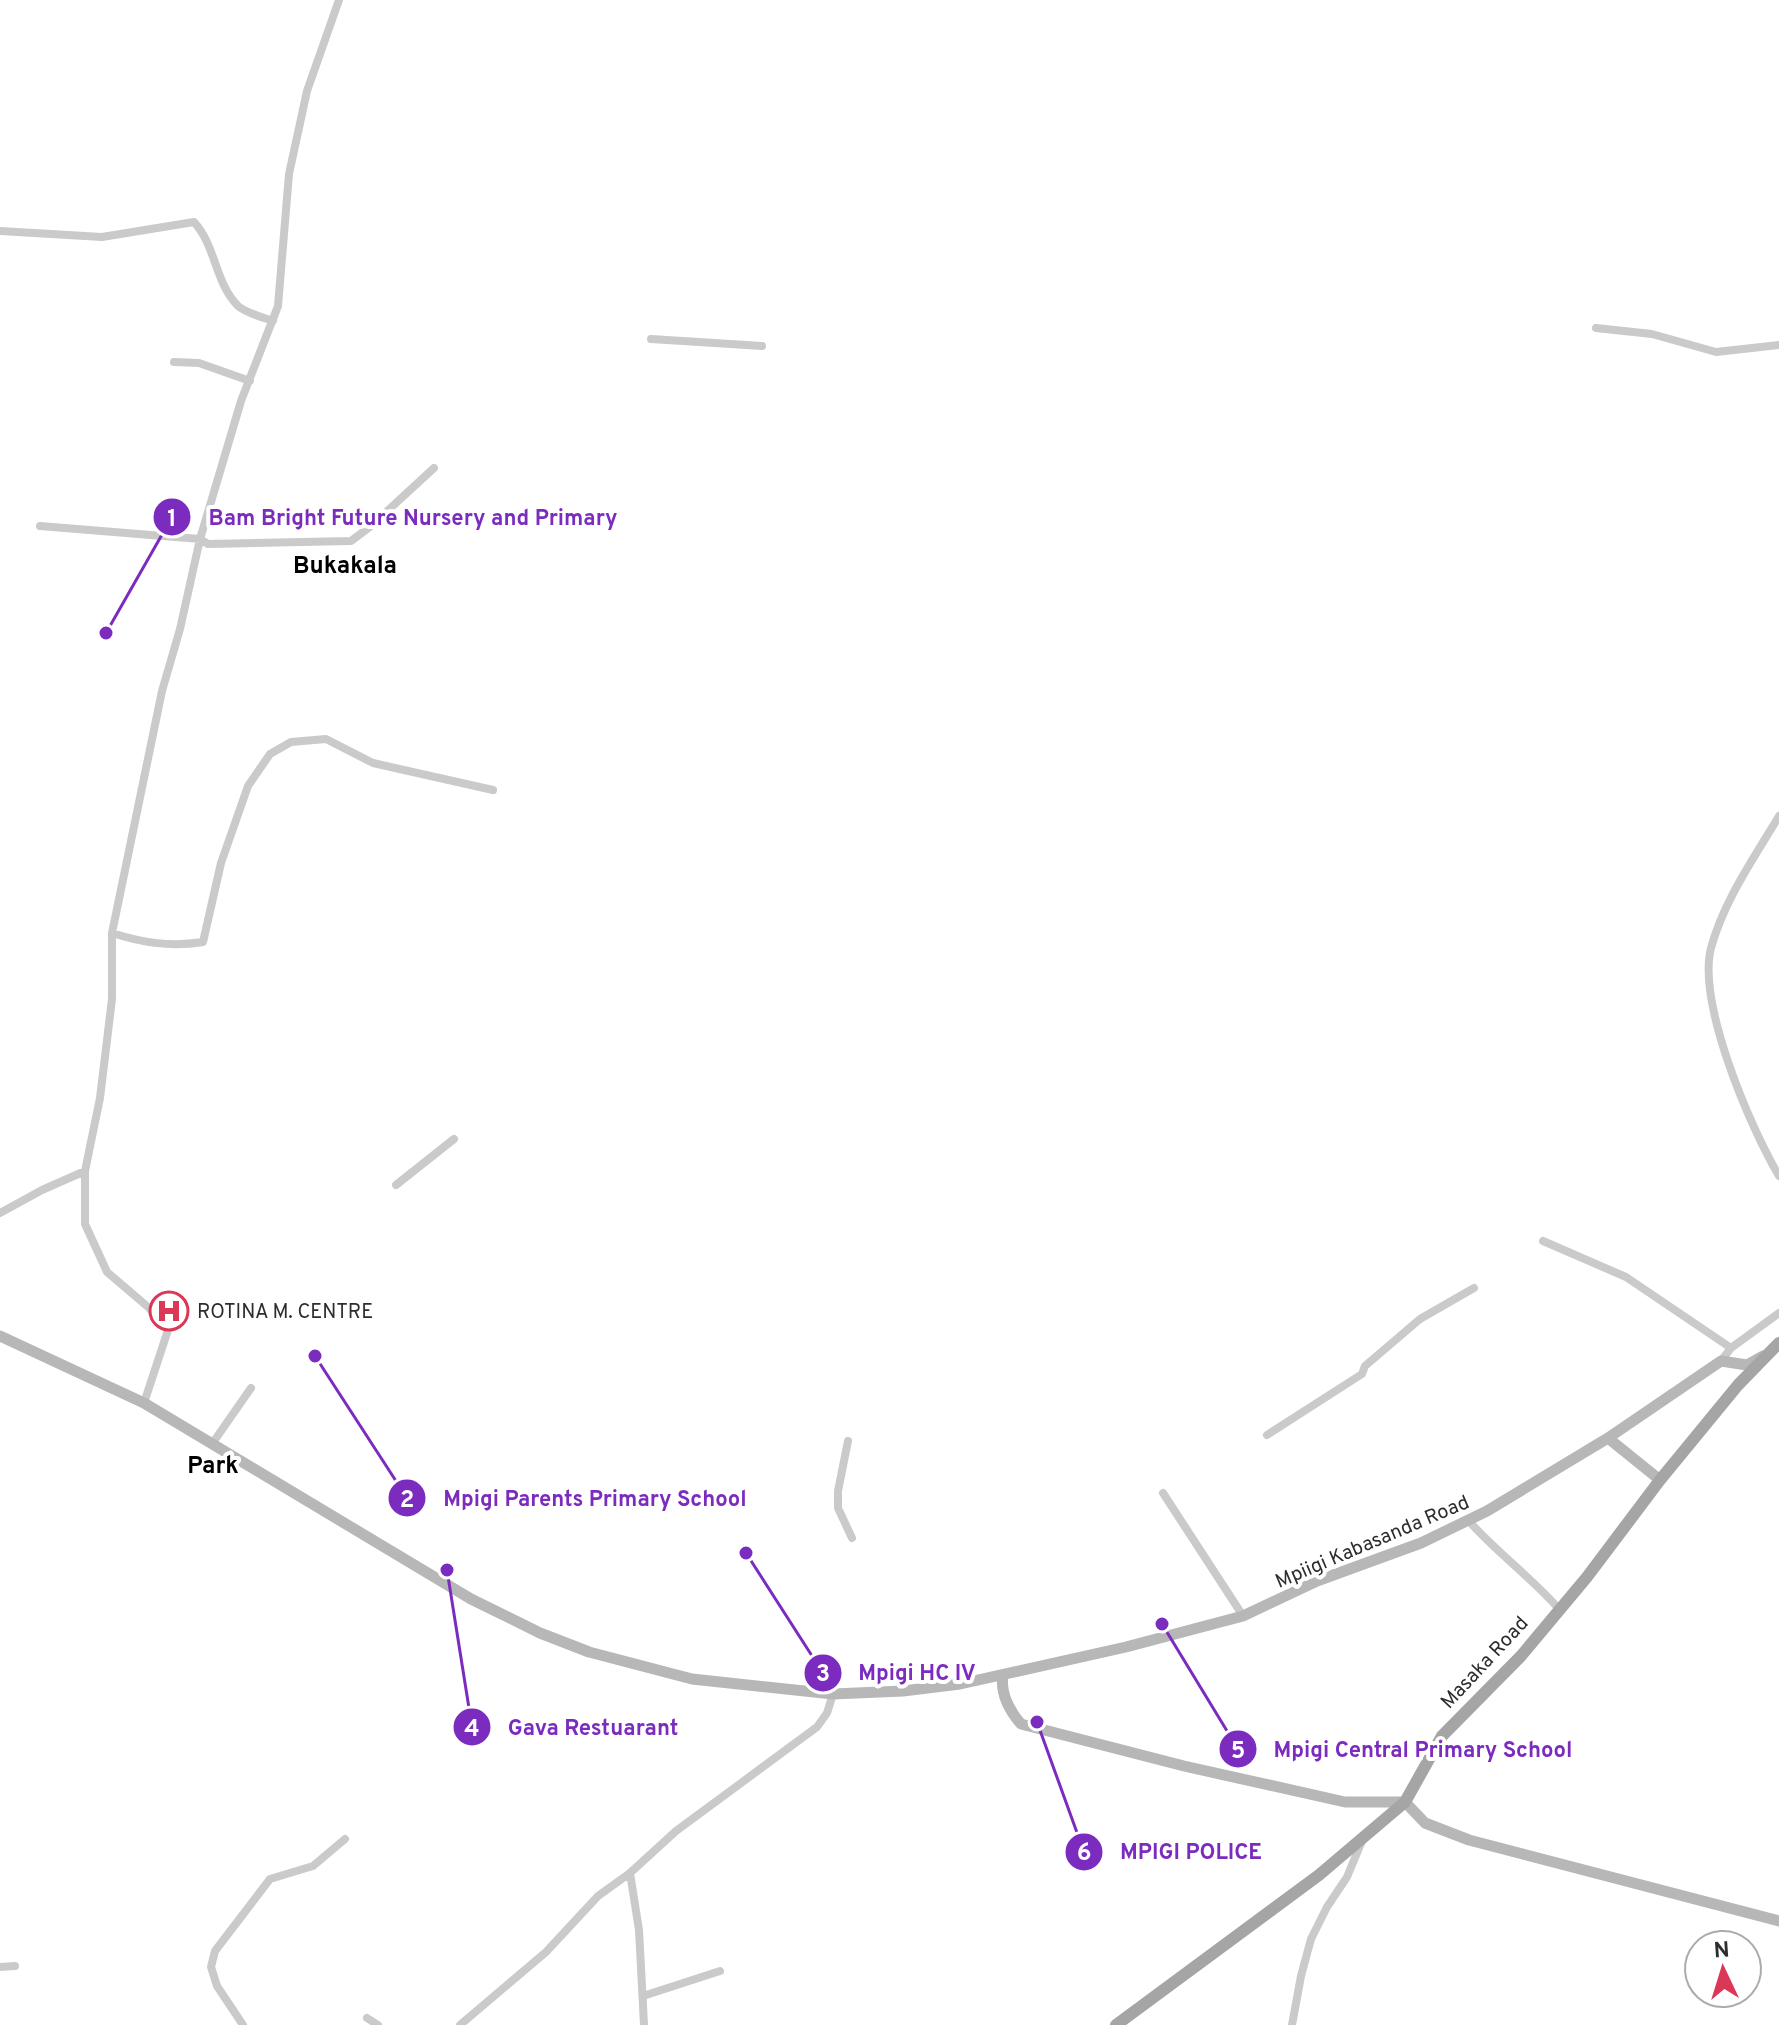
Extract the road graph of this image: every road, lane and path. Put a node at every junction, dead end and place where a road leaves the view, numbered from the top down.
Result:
1 (339, 0) edge
2 (0, 231) edge
3 (273, 321) junction
4 (1596, 328) dead end
5 (651, 339) dead end
6 (1779, 345) edge
7 (762, 346) dead end
8 (174, 362) dead end
9 (250, 381) junction
10 (434, 468) dead end
11 (40, 526) dead end
12 (200, 539) junction
13 (493, 790) dead end
14 (1779, 816) edge
15 (112, 933) junction
16 (454, 1139) dead end
17 (85, 1171) junction
18 (1779, 1176) edge
19 (396, 1185) dead end
20 (0, 1213) edge
21 (1543, 1241) dead end
22 (1474, 1288) dead end
23 (1779, 1313) edge
24 (0, 1336) edge
25 (1776, 1346) edge
26 (1731, 1348) junction
27 (1721, 1361) junction
28 (251, 1388) dead end
29 (144, 1403) junction
30 (1267, 1435) dead end
31 (1608, 1438) junction
32 (848, 1441) dead end
33 (212, 1444) junction
34 (1660, 1480) junction
35 (1163, 1493) dead end
36 (1468, 1520) junction
37 (852, 1538) dead end
38 (1559, 1609) junction
39 (1243, 1616) junction
40 (1003, 1675) junction
41 (833, 1694) junction
42 (1405, 1802) junction
43 (345, 1839) dead end
44 (1362, 1841) junction
45 (630, 1873) junction
46 (1779, 1921) edge
47 (15, 1966) dead end
48 (0, 1967) edge
49 (720, 1971) dead end
50 (643, 1996) junction
51 (367, 2018) dead end
52 (243, 2025) edge
53 (378, 2025) edge
54 (460, 2025) edge
55 (644, 2025) edge
56 (1116, 2025) edge
57 (1292, 2025) edge

1 - 3 street
2 - 3 street
3 - 9 street
4 - 6 street
5 - 7 street
8 - 9 street
9 - 12 street
10 - 12 street
11 - 12 street
12 - 15 street
13 - 15 street
14 - 18 street
15 - 17 street
16 - 19 street
17 - 20 street
17 - 29 street
21 - 26 street
22 - 30 street
23 - 26 street
24 - 29 main road, Mpiigi Kabasanda Road
25 - 27 main road
25 - 34 main road, Masaka Road
26 - 27 street
27 - 31 main road, Mpiigi Kabasanda Road
28 - 33 street
29 - 33 main road, Mpiigi Kabasanda Road
31 - 34 main road
31 - 36 main road, Mpiigi Kabasanda Road
32 - 37 street
33 - 41 main road, Mpiigi Kabasanda Road
34 - 38 main road, Masaka Road
35 - 39 street
36 - 38 street
36 - 39 main road, Mpiigi Kabasanda Road
38 - 42 main road, Masaka Road
39 - 40 main road, Mpiigi Kabasanda Road
40 - 41 main road, Mpiigi Kabasanda Road
40 - 42 main road
41 - 45 street
42 - 44 main road, Masaka Road
42 - 46 main road
43 - 52 street
44 - 56 main road, Masaka Road
44 - 57 street
45 - 50 street
45 - 54 street
47 - 48 street
49 - 50 street
50 - 55 street
51 - 53 street

